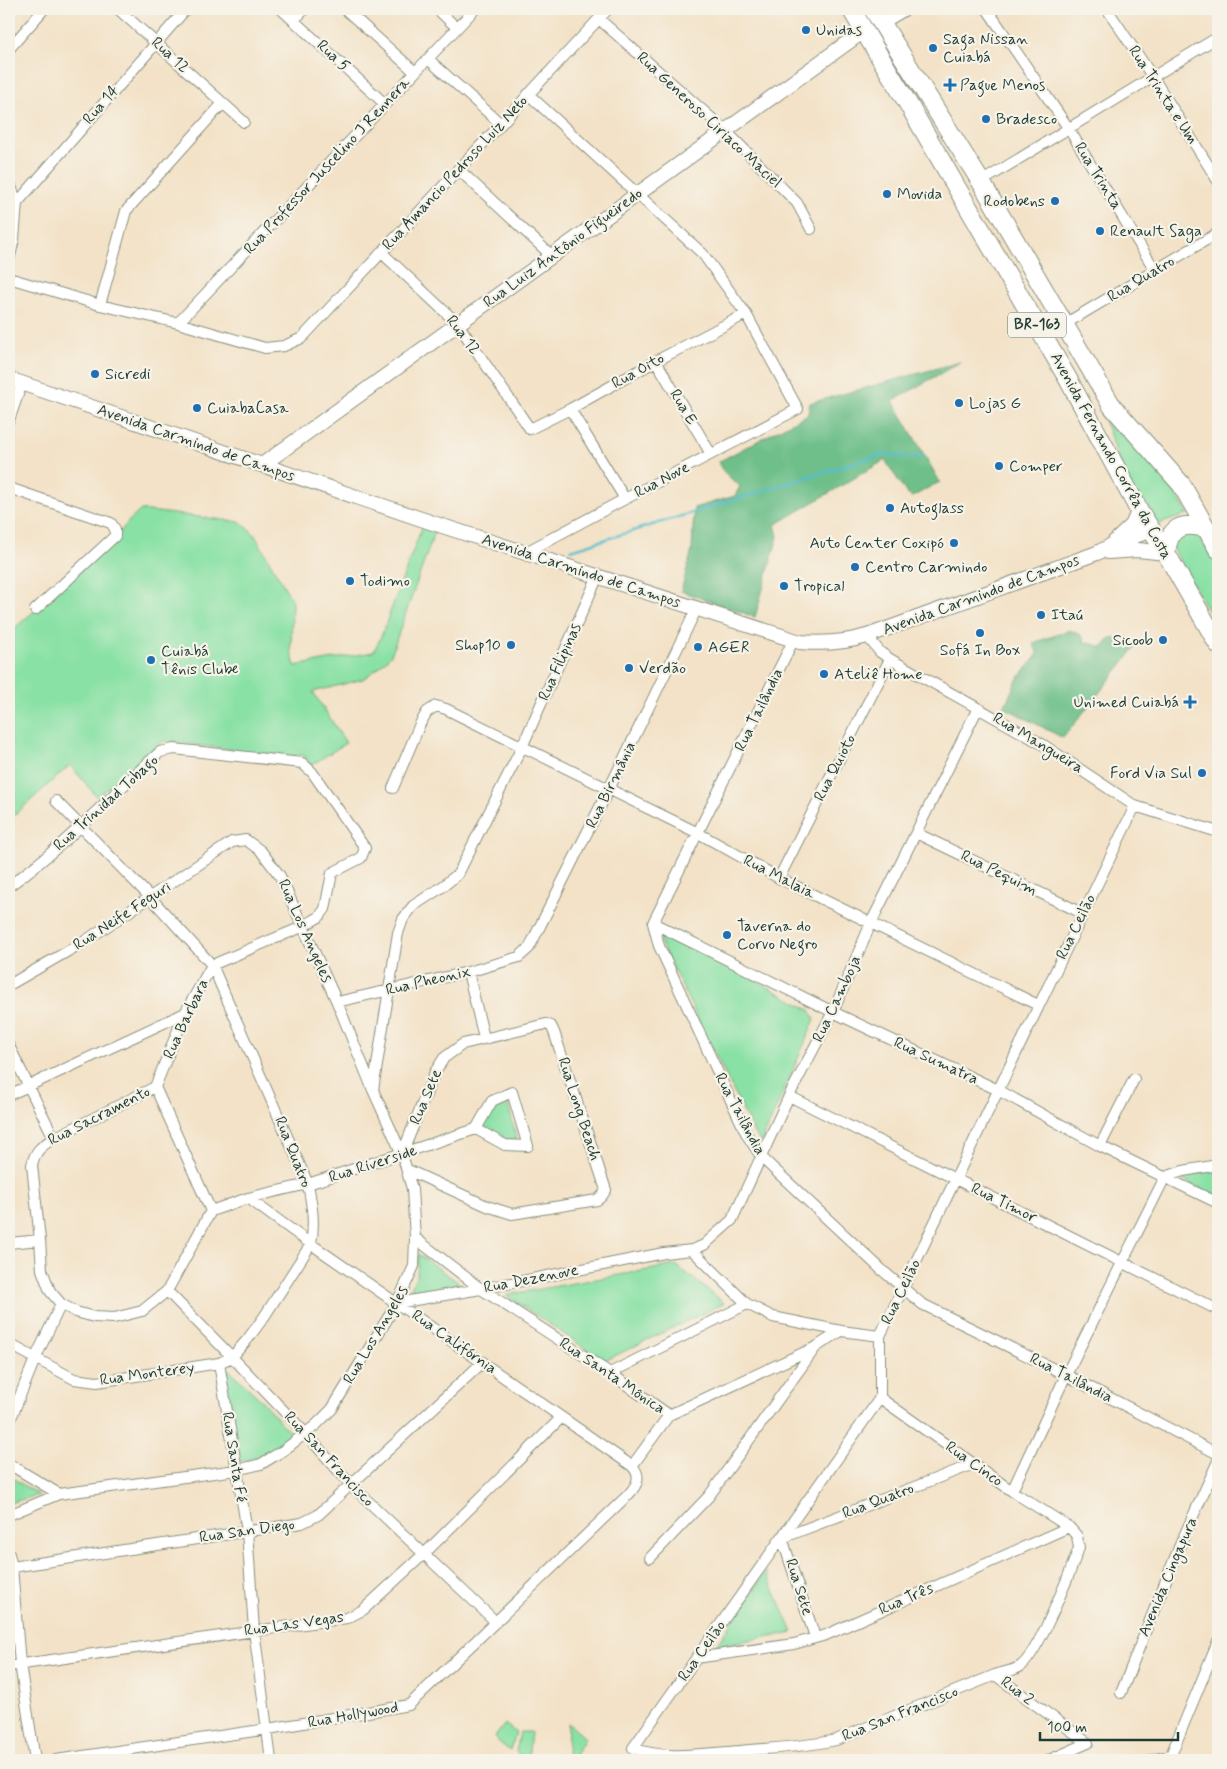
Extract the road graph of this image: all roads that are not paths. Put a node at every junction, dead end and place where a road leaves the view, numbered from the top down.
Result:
1 (44, 9) edge
2 (118, 9) edge
3 (186, 9) edge
4 (281, 9) edge
5 (305, 9) edge
6 (437, 9) edge
7 (476, 9) edge
8 (608, 9) edge
9 (851, 9) edge
10 (907, 9) edge
11 (987, 9) edge
12 (1107, 9) edge
13 (346, 10) edge
14 (878, 16) edge
15 (599, 19) junction
16 (294, 20) junction
17 (457, 28) junction
18 (865, 30) junction
19 (1218, 37) edge
20 (155, 42) junction
21 (9, 49) edge
22 (428, 59) junction
23 (415, 72) junction
24 (1152, 76) junction
25 (528, 94) junction
26 (223, 103) junction
27 (385, 104) junction
28 (244, 122) dead end
29 (500, 124) junction
30 (1069, 129) junction
31 (726, 131) junction
32 (458, 169) junction
33 (1218, 181) edge
34 (9, 182) edge
35 (981, 182) junction
36 (638, 194) junction
37 (17, 202) junction
38 (811, 229) dead end
39 (1218, 233) edge
40 (381, 252) junction
41 (552, 256) junction
42 (9, 260) edge
43 (1155, 270) junction
44 (9, 278) edge
45 (100, 305) junction
46 (746, 314) junction
47 (178, 323) junction
48 (458, 324) junction
49 (1063, 325) junction
50 (656, 361) junction
51 (16, 381) edge
52 (570, 409) junction
53 (9, 420) edge
54 (530, 429) joint
55 (711, 454) junction
56 (262, 465) junction
57 (9, 488) edge
58 (625, 499) junction
59 (1140, 512) junction
60 (1181, 526) junction
61 (1205, 528) junction
62 (1152, 530) junction
63 (1116, 543) junction
64 (1218, 549) edge
65 (526, 552) junction
66 (1097, 553) junction
67 (1166, 553) junction
68 (598, 576) junction
69 (696, 608) junction
70 (35, 610) dead end
71 (867, 636) junction
72 (793, 641) junction
73 (1218, 644) edge
74 (890, 659) junction
75 (978, 708) junction
76 (522, 747) junction
77 (302, 763) joint
78 (393, 788) dead end
79 (609, 790) junction
80 (56, 801) dead end
81 (1135, 806) junction
82 (82, 827) junction
83 (1218, 832) edge
84 (698, 833) junction
85 (916, 833) junction
86 (232, 842) joint
87 (779, 878) junction
88 (9, 886) edge
89 (150, 898) junction
90 (1082, 913) junction
91 (653, 923) junction
92 (871, 923) junction
93 (302, 926) junction
94 (519, 957) joint
95 (212, 965) junction
96 (468, 972) junction
97 (9, 985) edge
98 (390, 990) junction
99 (337, 1002) junction
100 (1038, 1005) junction
101 (832, 1012) junction
102 (185, 1013) junction
103 (546, 1024) joint
104 (484, 1038) junction
105 (9, 1046) edge
106 (1134, 1079) dead end
107 (29, 1085) junction
108 (155, 1087) junction
109 (373, 1090) junction
110 (998, 1090) junction
111 (9, 1095) edge
112 (789, 1096) junction
113 (476, 1129) junction
114 (54, 1138) junction
115 (1100, 1146) junction
116 (402, 1154) junction
117 (762, 1158) junction
118 (1218, 1165) edge
119 (408, 1170) junction
120 (1165, 1177) junction
121 (956, 1180) junction
122 (308, 1184) junction
123 (248, 1198) junction
124 (1218, 1203) edge
125 (211, 1211) junction
126 (415, 1238) junction
127 (40, 1240) junction
128 (9, 1242) edge
129 (311, 1244) junction
130 (692, 1250) junction
131 (664, 1253) joint
132 (1122, 1262) junction
133 (903, 1288) junction
134 (481, 1289) junction
135 (167, 1291) junction
136 (397, 1303) junction
137 (61, 1304) junction
138 (747, 1304) junction
139 (1218, 1310) edge
140 (841, 1332) junction
141 (880, 1336) junction
142 (9, 1344) edge
143 (816, 1347) junction
144 (232, 1357) junction
145 (35, 1359) junction
146 (483, 1362) junction
147 (219, 1363) junction
148 (610, 1372) junction
149 (1066, 1375) junction
150 (880, 1398) junction
151 (669, 1415) junction
152 (561, 1418) junction
153 (9, 1423) edge
154 (306, 1434) junction
155 (1218, 1454) edge
156 (1218, 1461) edge
157 (9, 1464) edge
158 (974, 1464) junction
159 (632, 1466) junction
160 (236, 1470) junction
161 (351, 1485) junction
162 (1012, 1491) junction
163 (59, 1494) junction
164 (9, 1515) edge
165 (1069, 1527) junction
166 (247, 1531) junction
167 (782, 1538) junction
168 (424, 1553) junction
169 (9, 1554) edge
170 (650, 1558) dead end
171 (12, 1567) junction
172 (496, 1622) junction
173 (254, 1630) junction
174 (815, 1637) junction
175 (1218, 1641) edge
176 (696, 1658) junction
177 (20, 1664) junction
178 (9, 1666) edge
179 (995, 1675) junction
180 (1121, 1693) dead end
181 (268, 1729) junction
182 (633, 1748) joint
183 (685, 1757) edge
184 (35, 1760) edge
185 (56, 1760) edge
186 (271, 1760) edge
187 (1049, 1760) edge
188 (1152, 1760) edge

1 - 21 street
2 - 20 street, Rua 12
3 - 20 street, Rua 14
4 - 16 street, Rua 5
5 - 16 street
6 - 17 street
7 - 17 street, Rua Professor Juscelino J Rennera
8 - 15 street, Rua Amancio Pedroso Luiz Neto
9 - 18 highway, Avenida Fernando Corrêa da Costa / BR-163
10 - 14 street
11 - 30 street, Rua Trinta
12 - 24 street, Rua Trinta e Um
13 - 23 street
14 - 35 highway, Avenida Fernando Corrêa da Costa / BR-163
15 - 25 street, Rua Amancio Pedroso Luiz Neto
15 - 31 street, Rua Generoso Ciriaco Maciel
16 - 27 street, Rua 5
17 - 22 street, Rua Professor Juscelino J Rennera
18 - 31 main road, Rua Luiz Antônio Figueiredo
18 - 59 highway, Avenida Fernando Corrêa da Costa / BR-163
19 - 24 street
20 - 26 street, Rua 12
20 - 37 street, Rua 14
22 - 23 street, Rua Professor Juscelino J Rennera
22 - 29 street
23 - 27 street, Rua Professor Juscelino J Rennera
24 - 30 street
24 - 33 street, Rua Trinta e Um
25 - 29 street, Rua Amancio Pedroso Luiz Neto
25 - 36 street
26 - 28 street, Rua 12
26 - 45 street
27 - 47 street, Rua Professor Juscelino J Rennera
29 - 32 street, Rua Amancio Pedroso Luiz Neto
30 - 35 street
30 - 43 street, Rua Trinta
31 - 36 main road, Rua Luiz Antônio Figueiredo
31 - 38 street, Rua Generoso Ciriaco Maciel
32 - 40 street, Rua Amancio Pedroso Luiz Neto
32 - 41 street
34 - 37 street
35 - 49 highway, Avenida Fernando Corrêa da Costa / BR-163
36 - 41 main road, Rua Luiz Antônio Figueiredo
36 - 46 street
37 - 42 street
39 - 43 street, Rua Quatro
40 - 47 street, Rua Amancio Pedroso Luiz Neto
40 - 48 street, Rua 12
41 - 48 main road, Rua Luiz Antônio Figueiredo
43 - 49 street, Rua Quatro
44 - 45 street
45 - 47 street
46 - 50 street, Rua Oito
46 - 55 street, Rua Nove
48 - 54 street, Rua 12
48 - 56 main road, Rua Luiz Antônio Figueiredo
49 - 61 highway, Avenida Fernando Corrêa da Costa / BR-163
50 - 52 street, Rua Oito
50 - 55 street, Rua E
51 - 53 street
51 - 56 main road, Avenida Carmindo de Campos
52 - 54 street, Rua Oito
52 - 58 street
55 - 58 street, Rua Nove
56 - 65 main road, Avenida Carmindo de Campos
57 - 70 street
58 - 65 street, Rua Nove
59 - 62 highway, Avenida Fernando Corrêa da Costa / BR-163
59 - 63 highway
60 - 61 highway
60 - 62 highway
60 - 67 highway
61 - 64 highway, Avenida Fernando Corrêa da Costa / BR-163
62 - 63 main road, Avenida Carmindo de Campos
62 - 67 highway, Avenida Fernando Corrêa da Costa / BR-163
63 - 66 main road, Avenida Carmindo de Campos
65 - 68 main road, Avenida Carmindo de Campos
66 - 67 main road
66 - 71 main road, Avenida Carmindo de Campos
67 - 73 highway, Avenida Fernando Corrêa da Costa / BR-163
68 - 69 main road, Avenida Carmindo de Campos
68 - 76 street, Rua Filipinas
69 - 72 main road, Avenida Carmindo de Campos
69 - 79 street, Rua Birmânia
71 - 72 main road, Avenida Carmindo de Campos
71 - 74 street, Rua Mangueira
72 - 84 street, Rua Tailândia
74 - 75 street, Rua Mangueira
74 - 87 street, Rua Quioto
75 - 81 street, Rua Mangueira
75 - 85 street, Rua Camboja
76 - 78 street, Rua Malaia
76 - 79 street, Rua Malaia
76 - 98 street, Rua Filipinas
77 - 82 street, Rua Trinidad Tobago
77 - 93 street, Rua Barbara
79 - 84 street, Rua Malaia
79 - 94 street, Rua Birmânia
80 - 82 street
81 - 83 street, Rua Mangueira
81 - 90 street, Rua Ceilão
82 - 88 street, Rua Trinidad Tobago
82 - 89 street
84 - 87 street, Rua Malaia
84 - 91 street, Rua Tailândia
85 - 90 street, Rua Pequim
85 - 92 street, Rua Camboja
86 - 89 street, Rua Neife Feguri
86 - 93 street, Rua Los Angeles
87 - 92 street, Rua Malaia
89 - 95 street
89 - 97 street, Rua Neife Feguri
90 - 100 street, Rua Ceilão
91 - 101 street, Rua Sumatra
91 - 117 street, Rua Tailândia
92 - 100 street, Rua Malaia
92 - 101 street, Rua Camboja
93 - 95 street, Rua Barbara
93 - 99 street, Rua Los Angeles
94 - 96 street, Rua Pheonix
95 - 102 street, Rua Barbara
95 - 122 street, Rua Quatro
96 - 98 street, Rua Pheonix
96 - 104 street
98 - 99 street, Rua Pheonix
98 - 109 street, Rua Filipinas
99 - 109 street, Rua Los Angeles
100 - 110 street, Rua Ceilão
101 - 110 street, Rua Sumatra
101 - 112 street, Rua Camboja
102 - 107 street
102 - 108 street, Rua Barbara
103 - 104 street, Rua Sete
103 - 119 street, Rua Long Beach
104 - 116 street, Rua Sete
105 - 107 street
106 - 115 street
107 - 111 street
107 - 114 street
108 - 114 street, Rua Sacramento
108 - 125 street, Rua Sacramento
109 - 116 street, Rua Los Angeles
110 - 115 street, Rua Sumatra
110 - 121 street, Rua Ceilão
112 - 117 street, Rua Camboja
112 - 121 street, Rua Timor
113 - 113 street
113 - 116 street, Rua Riverside
114 - 127 street, Rua Sacramento
115 - 120 street, Rua Sumatra
116 - 119 street, Rua Los Angeles
116 - 122 street, Rua Riverside
117 - 130 street, Rua Camboja
117 - 133 street, Rua Tailândia
118 - 120 street
119 - 126 street, Rua Los Angeles
120 - 124 street, Rua Sumatra
120 - 132 street
121 - 132 street, Rua Timor
121 - 133 street, Rua Ceilão
122 - 123 street, Rua Riverside
122 - 129 street, Rua Quatro
123 - 125 street, Rua Riverside
123 - 129 street, Rua Califórnia
125 - 135 street
126 - 134 street, Rua Santa Mônica
126 - 136 street, Rua Los Angeles
127 - 128 street
127 - 137 street, Rua Sacramento
129 - 136 street, Rua Califórnia
129 - 144 street, Rua Quatro
130 - 131 street, Rua Camboja
130 - 138 street
131 - 134 street, Rua Dezenove
132 - 139 street, Rua Timor
132 - 149 street
133 - 141 street, Rua Ceilão
133 - 149 street, Rua Tailândia
134 - 136 street, Rua Dezenove
134 - 148 street, Rua Santa Mônica
135 - 137 street
135 - 144 street, Rua San Francisco
136 - 146 street, Rua Califórnia
136 - 154 street, Rua Los Angeles
137 - 145 street
138 - 140 street
138 - 148 street
140 - 141 street
140 - 143 street, Rua Santa Mônica
141 - 150 street, Rua Ceilão
142 - 145 street, Rua Monterey
143 - 151 street, Rua Santa Mônica
143 - 170 street
144 - 147 street, Rua Monterey
144 - 154 street, Rua San Francisco
145 - 147 street, Rua Monterey
145 - 153 street
146 - 152 street, Rua Califórnia
146 - 161 street, Rua San Diego
147 - 160 street, Rua Santa Fé
148 - 151 street, Rua Santa Mônica
149 - 155 street, Rua Tailândia
149 - 162 street
150 - 158 street, Rua Cinco
150 - 167 street, Rua Ceilão
151 - 159 street
152 - 159 street, Rua Califórnia
152 - 168 street, Rua Las Vegas
154 - 160 street, Rua Los Angeles
154 - 161 street, Rua San Francisco
156 - 180 street, Avenida Cingapura
157 - 163 street
158 - 162 street, Rua Cinco
158 - 167 street, Rua Quatro
159 - 172 street, Rua Hollywood
160 - 163 street, Rua Los Angeles
160 - 166 street, Rua Santa Fé
161 - 166 street, Rua San Diego
161 - 168 street, Rua San Francisco
162 - 165 street, Rua Cinco
163 - 164 street
165 - 174 street, Rua Três
165 - 179 street, Rua San Francisco
166 - 171 street, Rua San Diego
166 - 173 street, Rua Santa Fé
167 - 174 street, Rua Sete
167 - 176 street, Rua Ceilão
168 - 172 street, Rua San Francisco
168 - 173 street, Rua Las Vegas
169 - 171 street
171 - 177 street
172 - 181 street, Rua Hollywood
173 - 177 street, Rua Las Vegas
173 - 181 street, Rua Santa Fé
174 - 176 street, Rua Três
175 - 188 street
176 - 182 street, Rua Ceilão
177 - 178 street, Rua Las Vegas
177 - 184 street
179 - 183 street, Rua San Francisco
179 - 187 street, Rua 2
181 - 185 street, Rua Hollywood
181 - 186 street, Rua Santa Fé
182 - 183 street, Rua San Francisco

